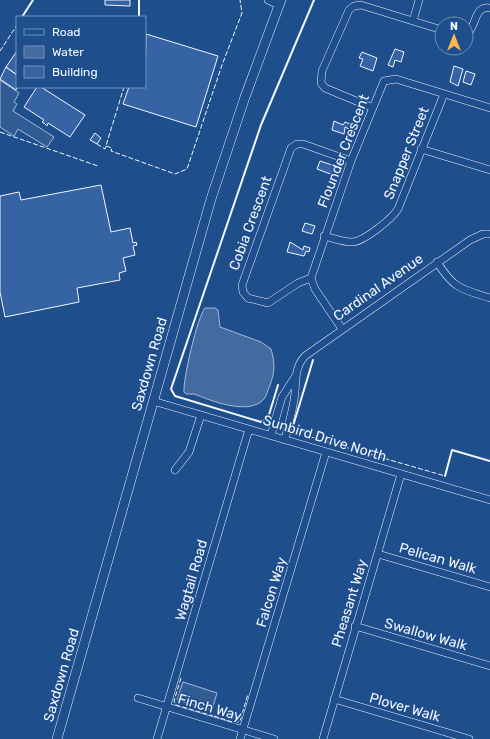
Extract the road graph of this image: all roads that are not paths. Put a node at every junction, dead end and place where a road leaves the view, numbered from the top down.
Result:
1 (268, 0) edge
2 (419, 0) edge
3 (280, 3) edge
4 (490, 8) edge
5 (413, 21) junction
6 (474, 23) edge
7 (434, 28) edge
8 (444, 94) junction
9 (372, 108) junction
10 (490, 108) edge
11 (421, 149) junction
12 (351, 161) junction
13 (490, 170) edge
14 (490, 234) edge
15 (324, 236) junction
16 (437, 262) junction
17 (311, 278) junction
18 (490, 298) edge
19 (342, 329) junction
20 (295, 377) junction
21 (153, 401) junction
22 (201, 414) junction
23 (249, 429) junction
24 (270, 435) junction
25 (285, 440) junction
26 (326, 452) junction
27 (175, 470) dead end
28 (401, 474) junction
29 (490, 500) edge
30 (378, 554) junction
31 (490, 587) edge
32 (355, 626) junction
33 (490, 666) edge
34 (138, 698) dead end
35 (334, 699) junction
36 (167, 708) junction
37 (243, 730) junction
38 (57, 739) edge
39 (157, 739) edge
40 (240, 739) edge
41 (274, 739) edge
42 (323, 739) edge
43 (469, 739) edge

1 - 3 street
2 - 5 street
3 - 21 street, Saxdown Road
4 - 6 street
5 - 7 street
5 - 9 street
8 - 9 street, Flounder Crescent
8 - 10 street, Flounder Crescent
8 - 11 street, Snapper Street
9 - 12 street, Flounder Crescent
11 - 13 street
11 - 15 street, Snapper Street
12 - 15 street, Flounder Crescent
12 - 17 street, Cobia Crescent
14 - 16 street, Cardinal Avenue
15 - 17 street, Flounder Crescent
16 - 18 street
16 - 19 street, Cardinal Avenue
17 - 19 street
19 - 20 street, Cardinal Avenue
20 - 24 street, Cardinal Avenue
20 - 25 street, Cardinal Avenue
21 - 22 street, Sunbird Drive North
21 - 38 street, Saxdown Road
22 - 23 street, Sunbird Drive North
22 - 27 street
23 - 24 street, Sunbird Drive North
23 - 36 street, Wagtail Road
24 - 25 street, Sunbird Drive North
25 - 26 street, Sunbird Drive North
26 - 28 street, Sunbird Drive North
26 - 37 street, Falcon Way
28 - 29 street, Sunbird Drive North
28 - 30 street, Pheasant Way
30 - 31 street, Pelican Walk
30 - 32 street, Pheasant Way
32 - 33 street, Swallow Walk
32 - 35 street, Pheasant Way
34 - 36 street, Finch Way
35 - 42 street, Pheasant Way
35 - 43 street, Plover Walk
36 - 37 street, Finch Way
36 - 39 street, Wagtail Road
37 - 40 street, Falcon Way
37 - 41 street, Finch Way

